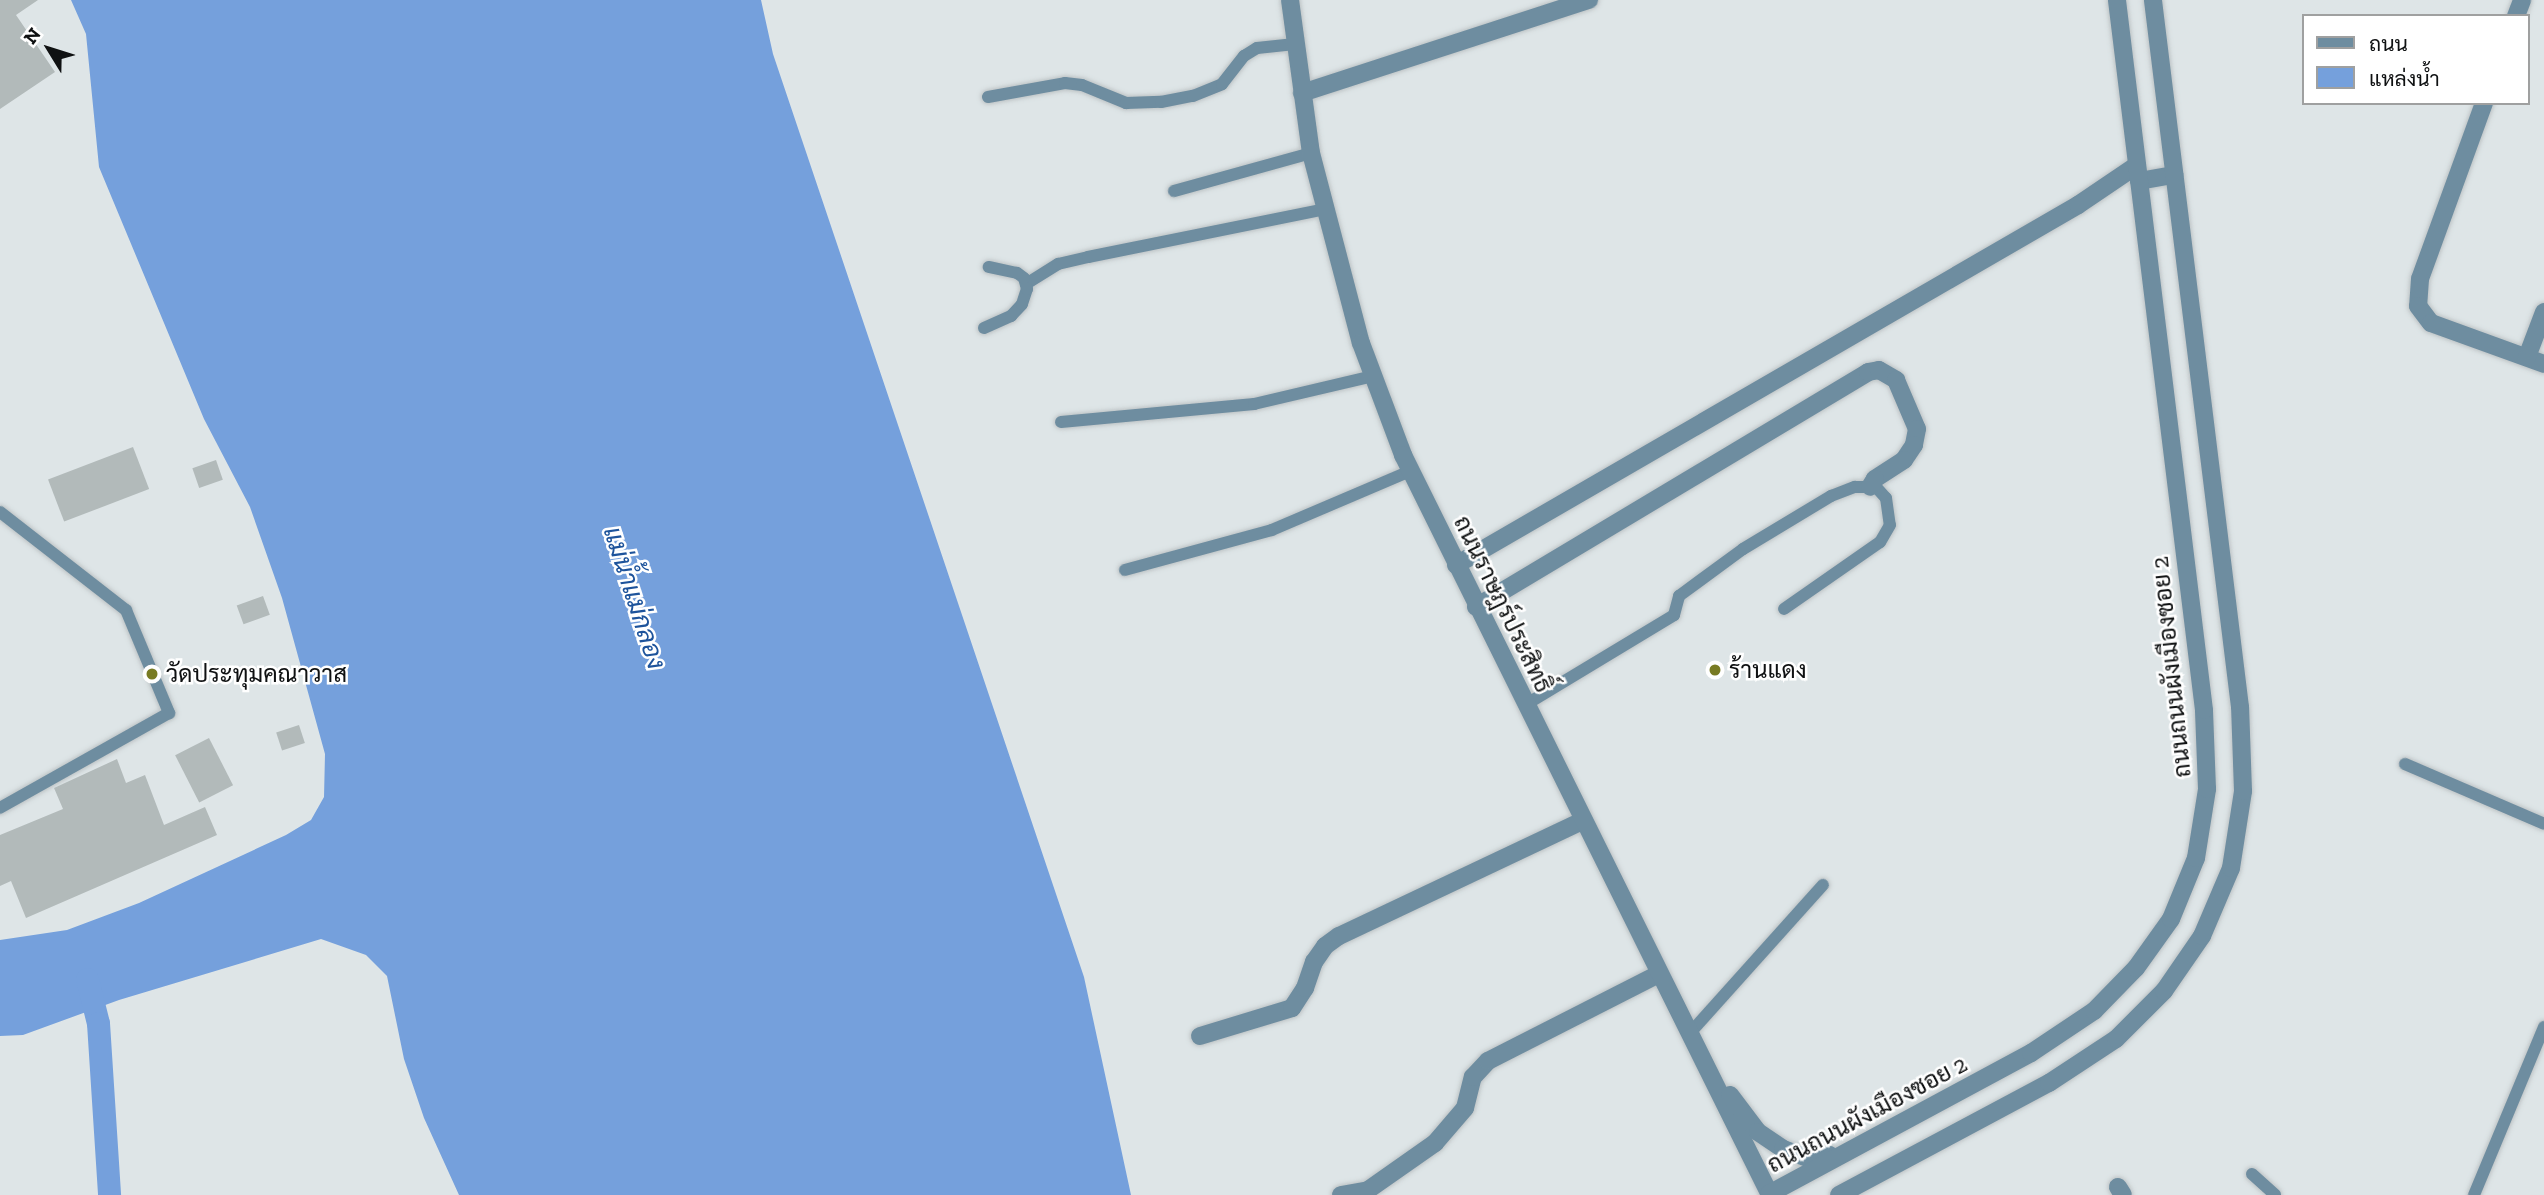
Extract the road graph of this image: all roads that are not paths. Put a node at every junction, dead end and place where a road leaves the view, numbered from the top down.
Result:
1 (1290, 0) edge
2 (1589, 0) edge
3 (2117, 0) edge
4 (2153, 0) edge
5 (1295, 44) junction
6 (1302, 93) junction
7 (988, 97) dead end
8 (2483, 105) edge
9 (1311, 153) junction
10 (2138, 173) junction
11 (2174, 175) junction
12 (1174, 191) dead end
13 (1326, 209) junction
14 (989, 267) dead end
15 (1026, 284) junction
16 (2544, 312) edge
17 (984, 328) dead end
18 (2527, 357) junction
19 (2544, 364) edge
20 (1373, 376) junction
21 (1061, 422) dead end
22 (1410, 471) junction
23 (1870, 487) junction
24 (0, 512) edge
25 (1456, 565) junction
26 (1125, 570) dead end
27 (1476, 607) junction
28 (1784, 608) dead end
29 (1525, 705) junction
30 (2405, 764) dead end
31 (0, 808) edge
32 (1582, 821) junction
33 (2544, 824) edge
34 (1823, 884) dead end
35 (1659, 974) junction
36 (2544, 1027) edge
37 (1690, 1033) junction
38 (1200, 1036) dead end
39 (1872, 1139) junction
40 (1887, 1170) junction
41 (2252, 1174) dead end
42 (1341, 1195) edge
43 (1770, 1195) edge
44 (1839, 1195) edge
45 (1854, 1195) edge
46 (2275, 1195) edge
47 (2474, 1195) edge

1 - 5 street, ถนนราษฎร์ประสิทธิ์
2 - 6 street
3 - 10 street, ถนนถนนผังเมืองซอย 2
4 - 11 street
5 - 6 street, ถนนราษฎร์ประสิทธิ์
5 - 7 lane
6 - 9 street, ถนนราษฎร์ประสิทธิ์
8 - 18 street
9 - 12 lane
9 - 13 street, ถนนราษฎร์ประสิทธิ์
10 - 11 street
10 - 25 street
10 - 39 street, ถนนถนนผังเมืองซอย 2
11 - 40 street
13 - 15 lane
13 - 20 street, ถนนราษฎร์ประสิทธิ์
14 - 15 lane
15 - 17 lane
16 - 18 street
18 - 19 street
20 - 21 lane
20 - 22 street, ถนนราษฎร์ประสิทธิ์
22 - 25 street, ถนนราษฎร์ประสิทธิ์
22 - 26 lane
23 - 27 street
23 - 28 lane
23 - 29 lane
24 - 31 lane
25 - 27 street, ถนนราษฎร์ประสิทธิ์
27 - 29 street, ถนนราษฎร์ประสิทธิ์
29 - 32 street, ถนนราษฎร์ประสิทธิ์
30 - 33 lane
32 - 35 street, ถนนราษฎร์ประสิทธิ์
32 - 38 street
34 - 37 lane
35 - 37 street, ถนนราษฎร์ประสิทธิ์
35 - 42 street
36 - 47 lane
37 - 39 street
37 - 43 street, ถนนราษฎร์ประสิทธิ์
39 - 43 street, ถนนถนนผังเมืองซอย 2
40 - 44 street
40 - 45 street
41 - 46 lane

